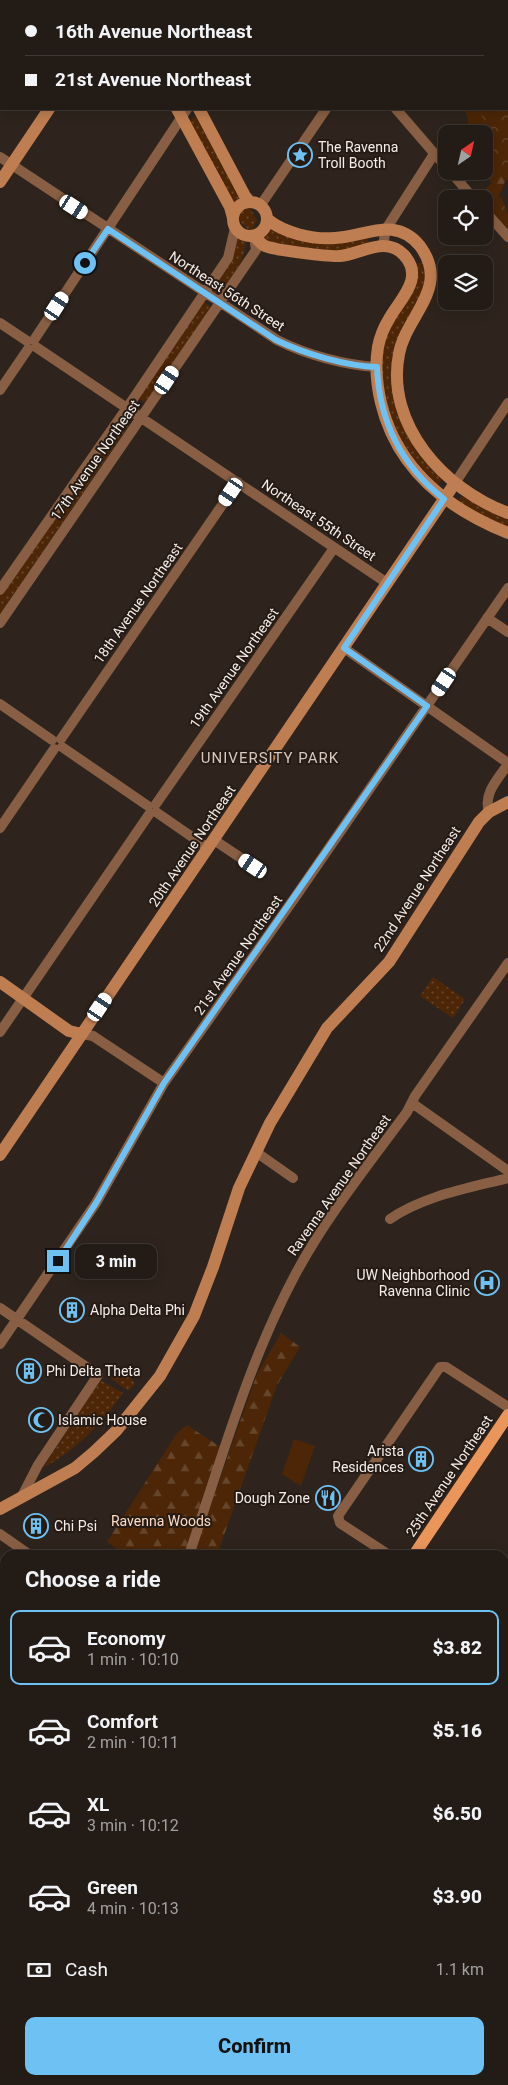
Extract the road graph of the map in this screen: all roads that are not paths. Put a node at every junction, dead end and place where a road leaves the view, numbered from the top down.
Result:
1 (48, 110) edge
2 (200, 110) edge
3 (325, 110) edge
4 (397, 110) edge
5 (182, 112) edge
6 (434, 154) junction
7 (0, 157) edge
8 (438, 159) edge
9 (12, 165) junction
10 (458, 180) edge
11 (0, 182) edge
12 (466, 190) edge
13 (255, 204) junction
14 (267, 219) junction
15 (493, 220) edge
16 (234, 223) junction
17 (108, 229) junction
18 (386, 229) junction
19 (254, 236) junction
20 (508, 237) edge
21 (383, 245) junction
22 (260, 248) junction
23 (204, 293) junction
24 (220, 303) junction
25 (0, 323) edge
26 (31, 344) junction
27 (377, 367) junction
28 (0, 390) edge
29 (508, 403) edge
30 (127, 408) junction
31 (141, 418) junction
32 (238, 482) junction
33 (455, 483) junction
34 (444, 499) junction
35 (508, 513) edge
36 (508, 533) edge
37 (334, 548) junction
38 (387, 583) junction
39 (508, 588) edge
40 (0, 590) edge
41 (487, 618) junction
42 (0, 623) edge
43 (508, 632) edge
44 (344, 648) junction
45 (0, 704) edge
46 (427, 706) junction
47 (57, 744) junction
48 (508, 764) edge
49 (508, 802) edge
50 (153, 809) junction
51 (490, 812) junction
52 (0, 828) edge
53 (211, 844) junction
54 (253, 866) dead end
55 (508, 963) edge
56 (0, 982) edge
57 (23, 998) junction
58 (0, 1032) edge
59 (82, 1034) junction
60 (164, 1083) junction
61 (412, 1103) junction
62 (256, 1152) junction
63 (0, 1156) edge
64 (508, 1171) edge
65 (293, 1178) dead end
66 (508, 1178) edge
67 (390, 1219) dead end
68 (0, 1308) edge
69 (17, 1320) junction
70 (0, 1344) edge
71 (508, 1407) edge
72 (508, 1415) edge
73 (21, 1498) junction
74 (0, 1510) edge
75 (0, 1534) edge
76 (23, 1550) edge
77 (191, 1550) edge
78 (382, 1550) edge
79 (417, 1550) edge

1 - 9 street
2 - 13 street
3 - 13 street
4 - 6 street
5 - 16 street
5 - 17 street
6 - 8 street
6 - 18 street
7 - 9 street, Northeast 56th Street
9 - 11 street
9 - 17 street, Northeast 56th Street
10 - 12 street
13 - 14 street
13 - 16 street
14 - 18 street
14 - 19 street
15 - 20 street
16 - 19 street
16 - 23 street, 17th Avenue Northeast
17 - 23 street, Northeast 56th Street
17 - 26 street
18 - 21 street
18 - 33 street
19 - 22 street
21 - 22 street
21 - 27 street
22 - 24 street, 17th Avenue Northeast
23 - 24 street, Northeast 56th Street
23 - 30 street, 17th Avenue Northeast
24 - 27 street, Northeast 56th Street
24 - 31 street, 17th Avenue Northeast
25 - 26 street, Northeast 55th Street
26 - 28 street
26 - 30 street, Northeast 55th Street
27 - 34 street
29 - 33 street, 20th Avenue Northeast
30 - 31 street, Northeast 55th Street
30 - 40 street, 17th Avenue Northeast
31 - 32 street, Northeast 55th Street
31 - 42 street, 17th Avenue Northeast
32 - 37 street, Northeast 55th Street
32 - 47 street, 18th Avenue Northeast
33 - 34 street, 20th Avenue Northeast
33 - 35 street
34 - 36 street
34 - 38 street, 20th Avenue Northeast
37 - 38 street, Northeast 55th Street
37 - 50 street, 19th Avenue Northeast
38 - 44 street, 20th Avenue Northeast
39 - 41 street, 21st Avenue Northeast
41 - 43 street
41 - 46 street, 21st Avenue Northeast
44 - 46 street
44 - 53 street, 20th Avenue Northeast
45 - 47 street
46 - 48 street
46 - 60 street, 21st Avenue Northeast
47 - 50 street
47 - 52 street, 18th Avenue Northeast
48 - 51 street
49 - 51 street, 22nd Avenue Northeast
50 - 53 street
50 - 57 street, 19th Avenue Northeast
51 - 62 street, 22nd Avenue Northeast
53 - 54 street
53 - 59 street, 20th Avenue Northeast
55 - 61 street, Ravenna Avenue Northeast
56 - 57 street
57 - 58 street, 19th Avenue Northeast
57 - 59 street
59 - 60 street
59 - 63 street, 20th Avenue Northeast
60 - 69 street, 21st Avenue Northeast
61 - 64 street
61 - 77 street, Ravenna Avenue Northeast
62 - 65 street
62 - 73 street, 22nd Avenue Northeast
66 - 67 street
68 - 69 street
69 - 70 street, 21st Avenue Northeast
69 - 73 street
71 - 78 street
72 - 79 main road, 25th Avenue Northeast
73 - 74 street, 22nd Avenue Northeast
75 - 76 street

